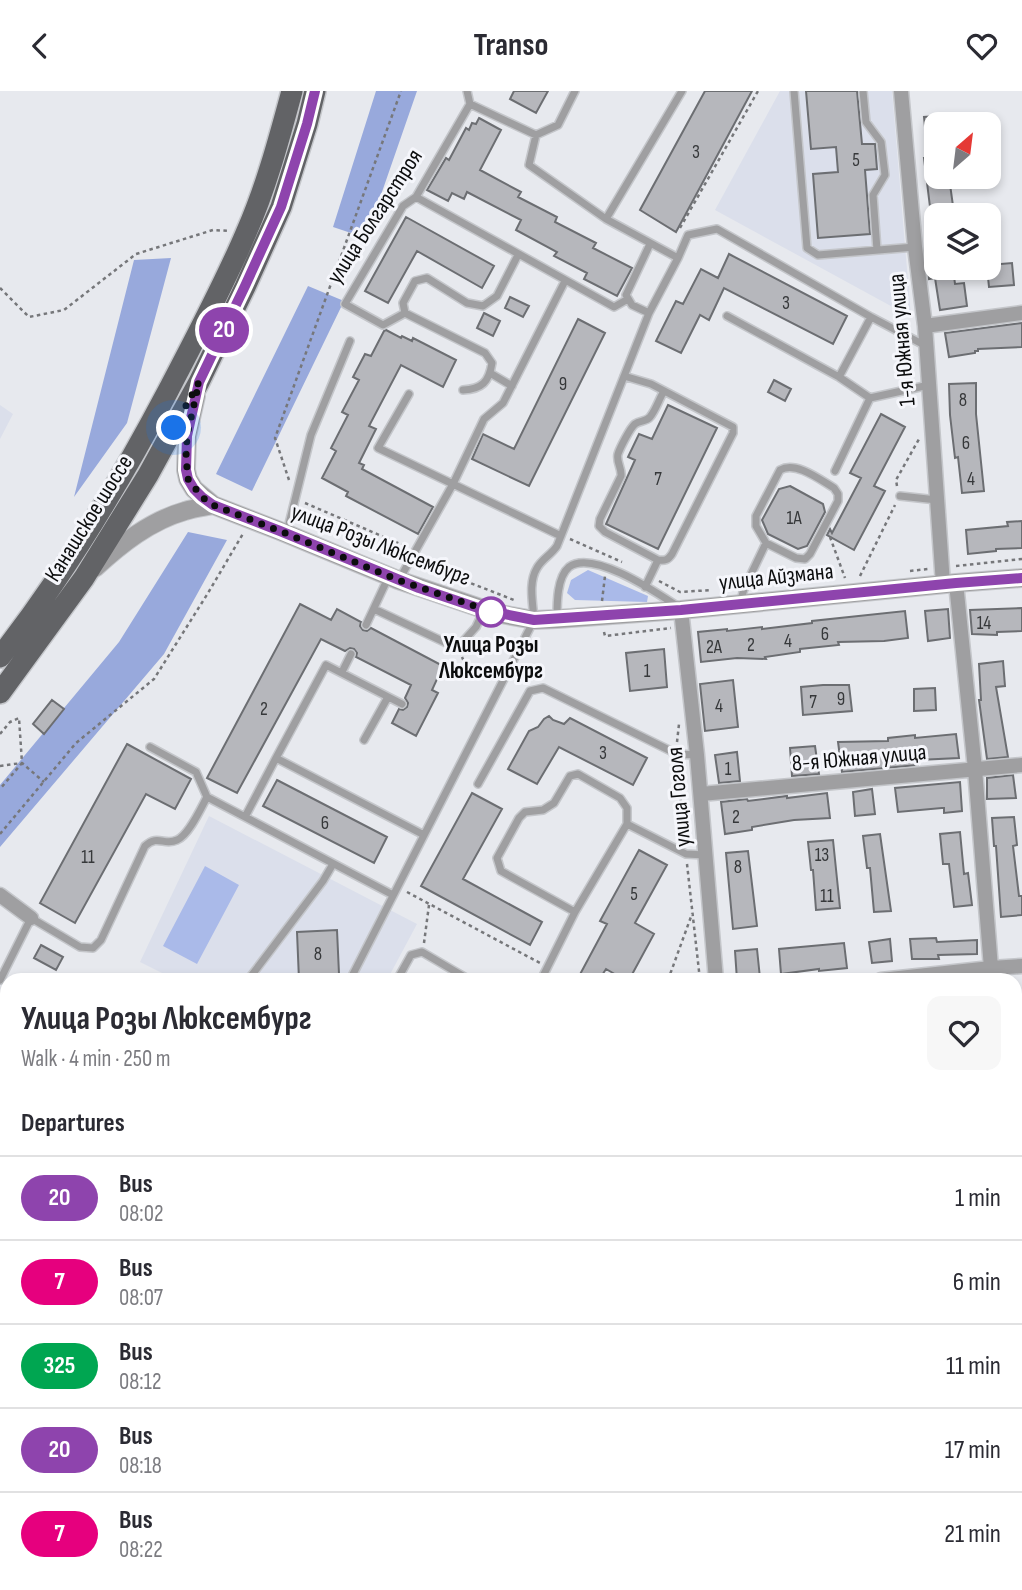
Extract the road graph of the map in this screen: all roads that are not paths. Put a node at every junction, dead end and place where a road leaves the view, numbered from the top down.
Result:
1 (292, 91) edge
2 (315, 91) edge
3 (467, 91) edge
4 (575, 91) edge
5 (682, 91) edge
6 (794, 91) edge
7 (863, 91) edge
8 (901, 91) edge
9 (470, 104) junction
10 (536, 135) junction
11 (416, 197) junction
12 (606, 219) junction
13 (650, 244) junction
14 (915, 247) junction
15 (877, 250) junction
16 (518, 255) junction
17 (678, 258) junction
18 (565, 281) junction
19 (628, 299) junction
20 (405, 313) junction
21 (649, 313) junction
22 (1022, 313) edge
23 (727, 316) dead end
24 (871, 317) junction
25 (925, 326) junction
26 (350, 341) dead end
27 (926, 346) junction
28 (490, 373) junction
29 (624, 376) junction
30 (839, 377) junction
31 (199, 382) junction
32 (512, 386) junction
33 (929, 386) junction
34 (463, 390) dead end
35 (664, 391) junction
36 (409, 394) dead end
37 (870, 398) junction
38 (835, 471) dead end
39 (453, 484) junction
40 (900, 496) dead end
41 (937, 500) junction
42 (213, 505) junction
43 (286, 533) junction
44 (561, 536) junction
45 (766, 543) junction
46 (658, 560) junction
47 (84, 578) junction
48 (393, 578) junction
49 (947, 578) junction
50 (1022, 578) edge
51 (645, 587) junction
52 (742, 596) junction
53 (374, 609) junction
54 (484, 610) junction
55 (681, 610) junction
56 (557, 619) junction
57 (534, 620) junction
58 (366, 625) dead end
59 (351, 654) dead end
60 (0, 657) edge
61 (342, 672) junction
62 (0, 693) edge
63 (388, 697) junction
64 (402, 704) dead end
65 (364, 740) dead end
66 (150, 747) dead end
67 (697, 755) junction
68 (276, 758) junction
69 (1022, 765) edge
70 (975, 769) junction
71 (478, 784) dead end
72 (701, 794) junction
73 (207, 797) junction
74 (244, 817) junction
75 (627, 824) junction
76 (424, 835) junction
77 (706, 855) junction
78 (333, 864) junction
79 (395, 892) junction
80 (0, 895) edge
81 (575, 912) junction
82 (31, 918) junction
83 (1022, 966) edge
84 (4, 973) edge
85 (253, 973) edge
86 (354, 973) edge
87 (401, 973) edge
88 (457, 973) edge
89 (545, 973) edge
90 (715, 973) edge
91 (990, 973) edge
92 (994, 973) edge

1 - 60 main road, Канашское шоссе
2 - 31 main road, Канашское шоссе
3 - 9 lane
4 - 10 lane
5 - 12 lane
6 - 15 lane
7 - 15 lane
8 - 14 street, 1-я Южная улица
9 - 10 lane
9 - 11 lane, улица Болгарстроя
10 - 12 lane
11 - 16 lane
11 - 20 lane, улица Болгарстроя
12 - 13 lane
13 - 17 lane
13 - 19 lane
14 - 15 lane
14 - 25 street, 1-я Южная улица
16 - 18 lane
16 - 20 lane
17 - 21 lane
17 - 24 lane
18 - 19 lane
18 - 32 lane
19 - 21 lane
20 - 28 lane
21 - 29 lane
22 - 25 street
23 - 30 lane
24 - 27 lane
24 - 30 lane
25 - 27 street, 1-я Южная улица
26 - 43 lane
27 - 33 street, 1-я Южная улица
28 - 32 lane
28 - 34 lane
29 - 35 lane
29 - 44 lane
30 - 37 lane
31 - 42 street
31 - 47 main road, Канашское шоссе
32 - 39 lane
33 - 37 lane
33 - 41 street, 1-я Южная улица
35 - 46 lane
35 - 46 lane
36 - 39 lane
37 - 38 lane
39 - 44 lane
39 - 48 lane
40 - 41 lane
41 - 49 street, 1-я Южная улица
42 - 43 street, улица Розы Люксембург
42 - 47 street
43 - 48 street, улица Розы Люксембург
44 - 57 lane
45 - 45 lane
45 - 52 lane
46 - 51 lane
47 - 62 main road, Канашское шоссе
48 - 53 lane
48 - 54 street, улица Розы Люксембург
49 - 50 street, улица Айзмана
49 - 52 street, улица Айзмана
49 - 70 street, 1-я Южная улица
51 - 55 lane
51 - 56 lane
52 - 55 street, улица Айзмана
53 - 54 lane
53 - 58 lane
54 - 57 street, улица Розы Люксембург
55 - 56 street, улица Айзмана
55 - 67 street, улица Гоголя
56 - 57 street, улица Айзмана
57 - 76 lane
59 - 61 lane
61 - 63 lane
61 - 68 lane
63 - 64 lane
63 - 65 lane
66 - 73 lane
67 - 71 lane
67 - 72 street, улица Гоголя
68 - 74 lane
68 - 76 lane
69 - 70 street, 8-я Южная улица
70 - 72 street, 8-я Южная улица
70 - 91 street, 1-я Южная улица
72 - 77 street, улица Гоголя
73 - 74 lane
73 - 82 lane
74 - 78 lane
75 - 77 lane
75 - 81 lane
75 - 81 lane
76 - 79 lane
77 - 90 street, улица Гоголя
78 - 79 lane
78 - 85 lane
79 - 86 lane
80 - 82 street
81 - 89 lane
82 - 84 lane
83 - 92 street
87 - 88 lane

